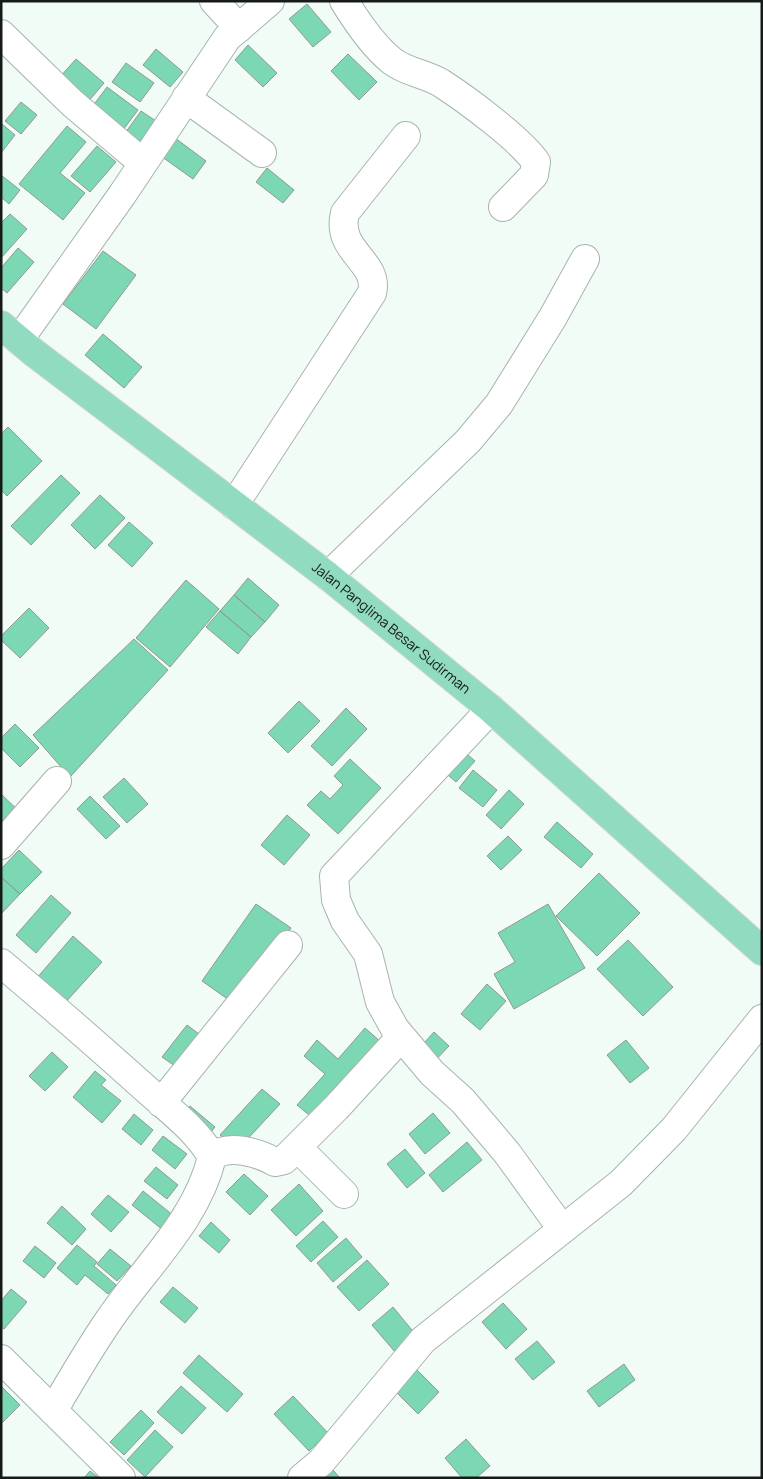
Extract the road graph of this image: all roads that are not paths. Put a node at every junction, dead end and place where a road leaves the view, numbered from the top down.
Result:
1 (214, 1) edge
2 (270, 1) edge
3 (344, 1) edge
4 (239, 28) junction
5 (1, 34) edge
6 (186, 98) junction
7 (406, 136) dead end
8 (262, 153) dead end
9 (143, 163) junction
10 (503, 207) dead end
11 (585, 259) dead end
12 (10, 333) edge
13 (234, 506) junction
14 (328, 576) junction
15 (491, 709) junction
16 (57, 781) dead end
17 (1, 845) edge
18 (288, 945) dead end
19 (762, 951) edge
20 (1, 963) edge
21 (762, 1019) edge
22 (402, 1037) junction
23 (161, 1103) junction
24 (297, 1147) junction
25 (212, 1157) junction
26 (344, 1194) dead end
27 (562, 1229) junction
28 (1, 1359) edge
29 (53, 1410) junction
30 (121, 1478) edge
31 (302, 1478) edge

1 - 4 street
2 - 4 street
3 - 10 street
4 - 6 street
5 - 9 street
6 - 8 street
6 - 9 street
7 - 13 street
9 - 12 street
11 - 14 street
12 - 13 main road, Jalan Panglima Besar Sudirman
13 - 14 main road, Jalan Panglima Besar Sudirman
14 - 15 main road, Jalan Panglima Besar Sudirman
15 - 19 main road, Jalan Panglima Besar Sudirman
15 - 22 street
16 - 17 street
18 - 23 street
20 - 23 street
21 - 27 street
22 - 24 street
22 - 27 street
23 - 25 street
24 - 25 street
24 - 26 street
25 - 29 street
27 - 31 street
28 - 29 street
29 - 30 street

